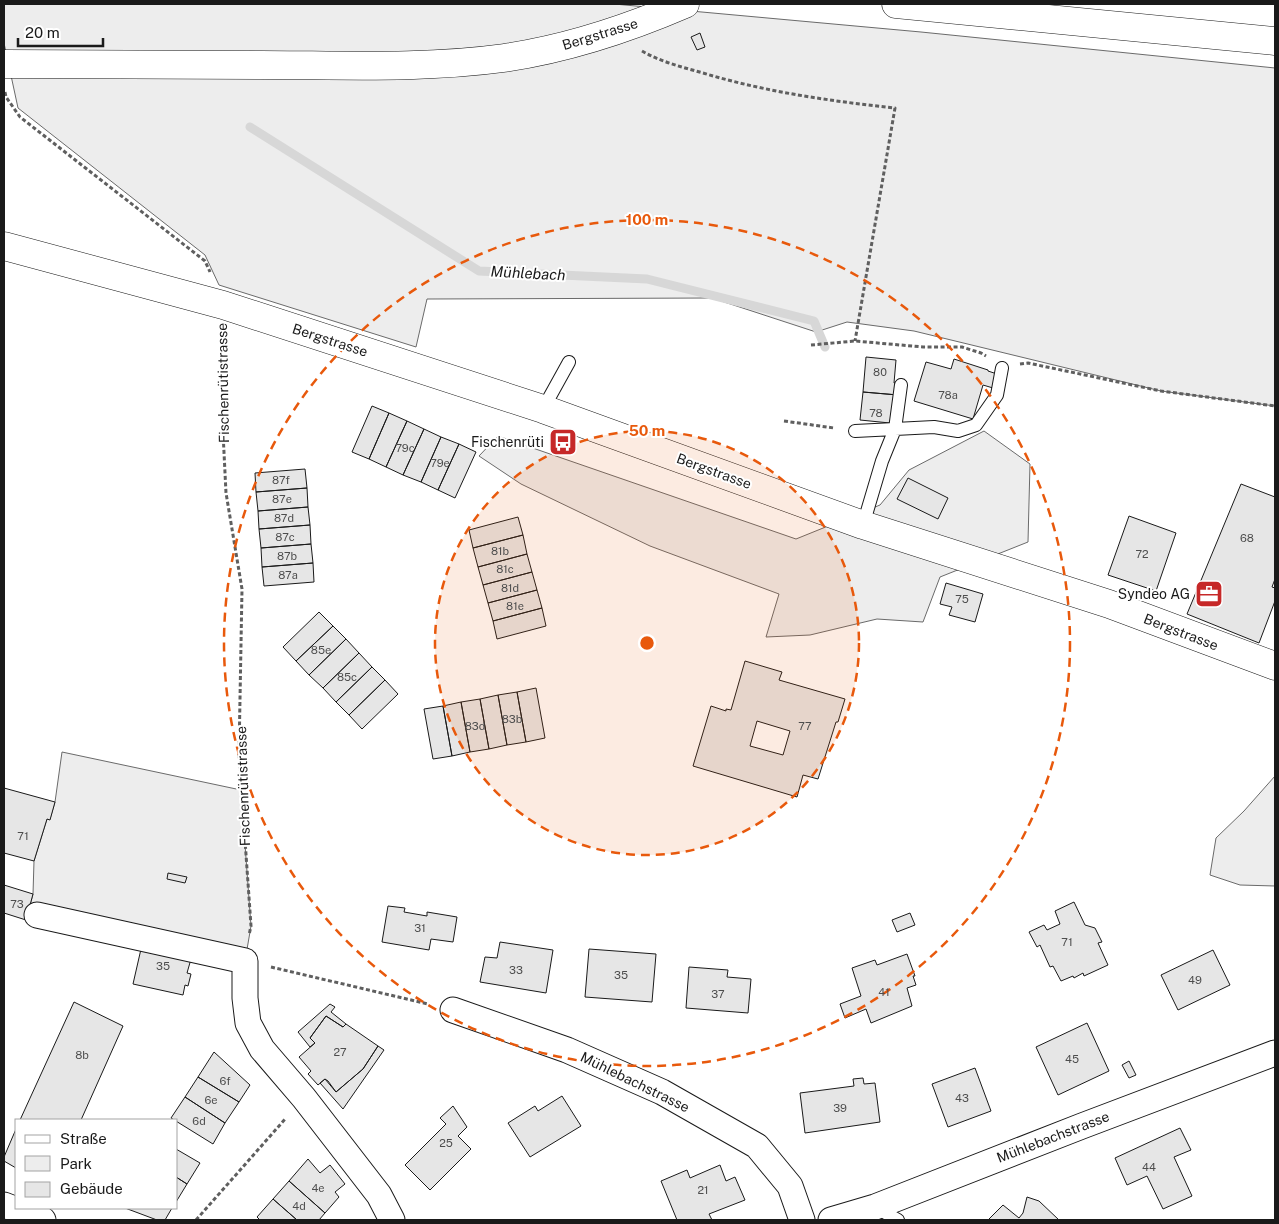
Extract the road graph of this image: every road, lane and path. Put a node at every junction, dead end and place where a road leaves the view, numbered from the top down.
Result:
1 (685, 4) edge
2 (896, 4) edge
3 (608, 34) junction
4 (1275, 42) edge
5 (4, 64) edge
6 (5, 90) edge
7 (4, 246) edge
8 (223, 305) junction
9 (855, 341) junction
10 (811, 345) dead end
11 (569, 362) dead end
12 (1002, 368) junction
13 (901, 385) dead end
14 (1275, 406) edge
15 (543, 409) junction
16 (784, 421) dead end
17 (895, 429) junction
18 (855, 431) joint
19 (863, 525) junction
20 (1275, 666) edge
21 (37, 915) dead end
22 (245, 961) junction
23 (453, 1010) joint
24 (1275, 1053) edge
25 (304, 1098) junction
26 (4, 1205) edge
27 (875, 1208) junction
28 (43, 1220) edge
29 (196, 1220) edge
30 (392, 1220) edge
31 (802, 1220) edge
32 (831, 1220) edge
33 (898, 1220) edge

1 - 3 main road, Bergstrasse
2 - 4 main road
3 - 5 main road, Bergstrasse
3 - 9 path
6 - 8 path
7 - 8 main road, Bergstrasse
8 - 15 main road, Bergstrasse
8 - 22 path, Fischenrütistrasse
9 - 10 path
9 - 12 path
11 - 15 lane
12 - 14 path
12 - 17 lane
13 - 17 lane
15 - 19 main road, Bergstrasse
16 - 18 path
17 - 18 lane
17 - 19 lane
19 - 20 main road, Bergstrasse
21 - 22 street
22 - 23 path
22 - 25 street
23 - 31 street, Mühlebachstrasse
24 - 27 street, Mühlebachstrasse
25 - 29 path
25 - 30 street
26 - 28 street
27 - 32 street, Mühlebachstrasse
27 - 33 lane

